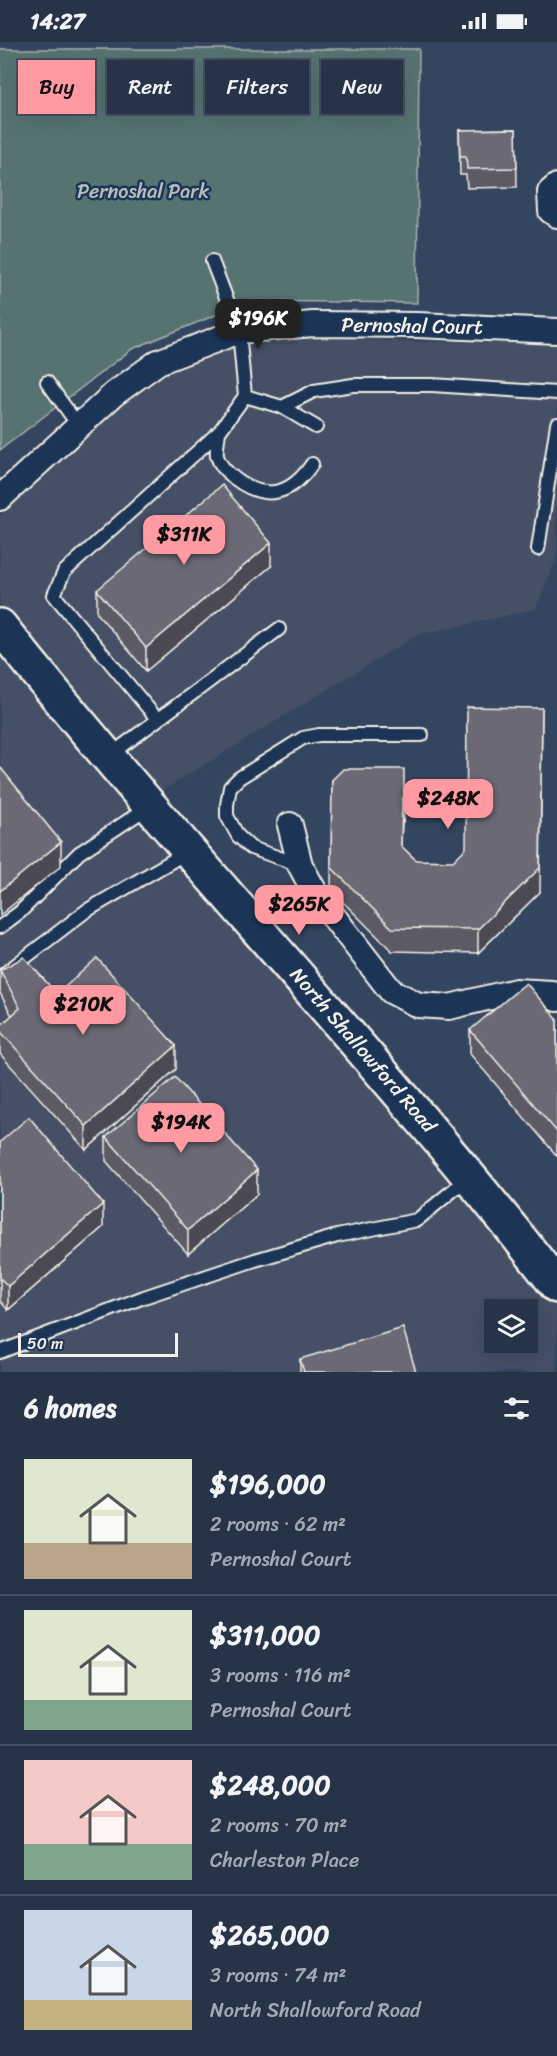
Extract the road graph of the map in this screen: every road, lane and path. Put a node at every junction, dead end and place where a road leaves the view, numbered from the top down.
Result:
1 (557, 186) edge
2 (557, 215) edge
3 (212, 261) dead end
4 (239, 331) junction
5 (557, 331) edge
6 (47, 382) dead end
7 (557, 393) edge
8 (245, 396) junction
9 (282, 407) junction
10 (557, 424) edge
11 (78, 425) junction
12 (316, 427) dead end
13 (219, 432) junction
14 (312, 464) dead end
15 (0, 498) edge
16 (538, 549) dead end
17 (0, 626) edge
18 (279, 629) dead end
19 (157, 718) junction
20 (422, 735) dead end
21 (108, 756) junction
22 (151, 806) junction
23 (290, 825) dead end
24 (190, 851) junction
25 (300, 865) junction
26 (0, 927) edge
27 (0, 977) edge
28 (555, 995) edge
29 (470, 1176) junction
30 (557, 1286) edge
31 (0, 1352) edge

1 - 2 street
3 - 4 lane
4 - 5 street, Pernoshal Court
4 - 8 lane
4 - 11 street, Pernoshal Court
6 - 11 lane
7 - 9 lane
8 - 9 lane
8 - 13 lane
9 - 12 lane
10 - 16 lane
11 - 15 street, Pernoshal Court
13 - 14 lane
13 - 19 lane
17 - 21 street, North Shallowford Road
18 - 19 lane
19 - 21 lane
20 - 25 lane
21 - 22 street, North Shallowford Road
22 - 24 street, North Shallowford Road
22 - 26 lane
23 - 25 street
24 - 27 lane
24 - 29 street, North Shallowford Road
25 - 28 street
29 - 30 street, North Shallowford Road
29 - 31 lane

